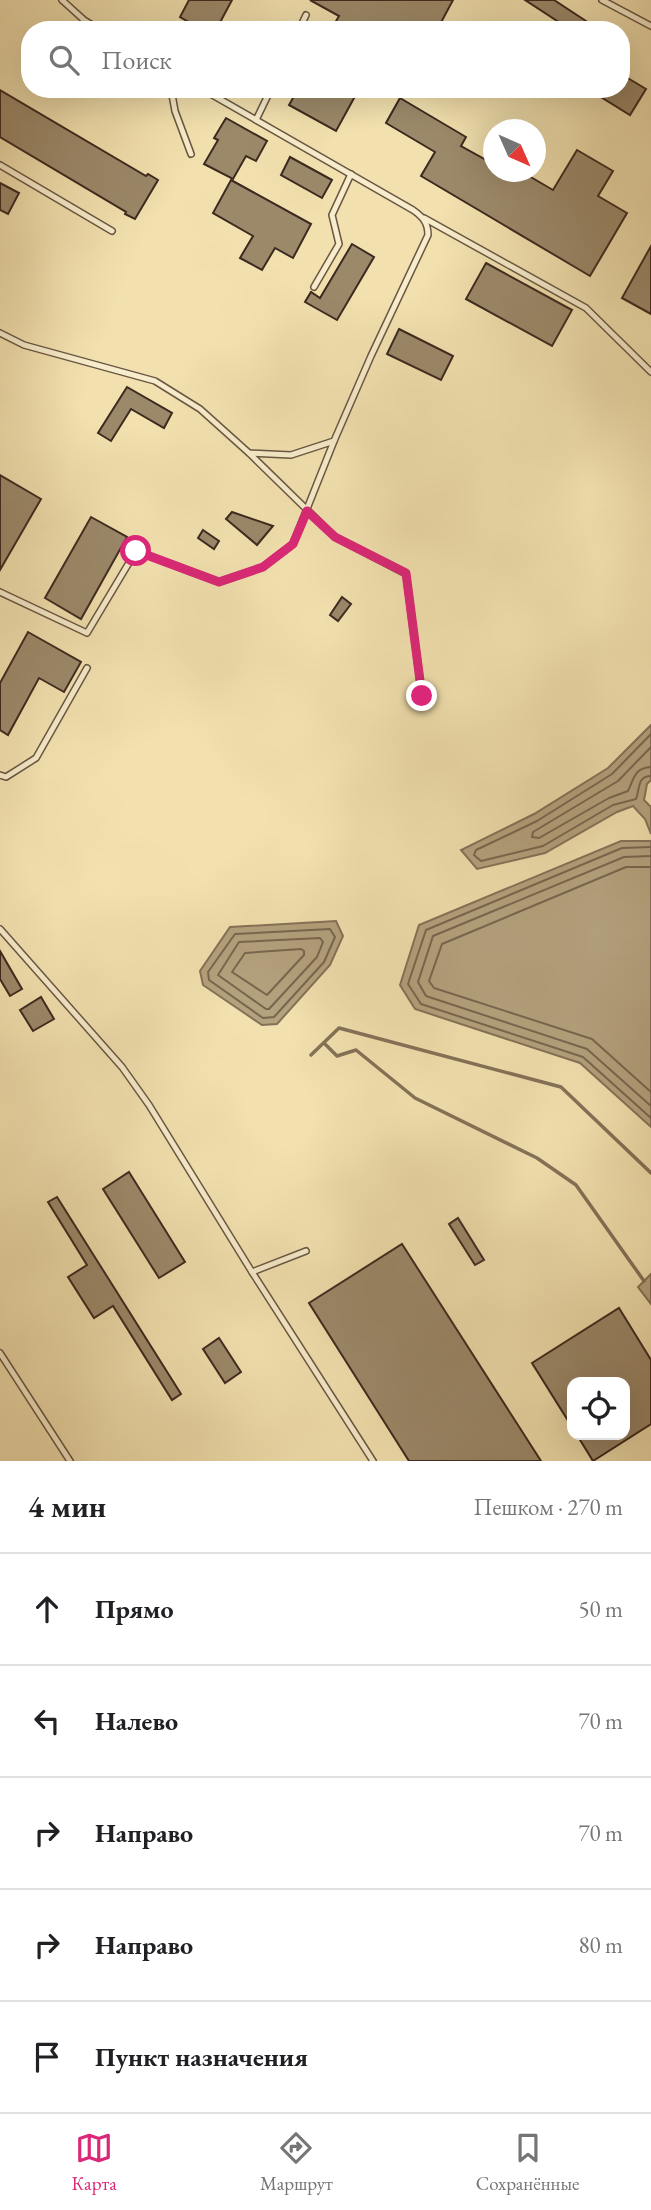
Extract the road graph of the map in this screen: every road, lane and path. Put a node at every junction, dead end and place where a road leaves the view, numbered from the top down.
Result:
1 (62, 0) edge
2 (602, 0) edge
3 (306, 15) dead end
4 (86, 21) edge
5 (303, 21) edge
6 (651, 26) edge
7 (173, 98) edge
8 (218, 98) edge
9 (267, 98) edge
10 (256, 120) junction
11 (191, 154) dead end
12 (0, 165) edge
13 (351, 174) junction
14 (424, 218) junction
15 (112, 231) dead end
16 (314, 287) dead end
17 (0, 333) edge
18 (651, 372) edge
19 (334, 441) junction
20 (249, 453) junction
21 (307, 511) junction
22 (0, 592) edge
23 (87, 668) dead end
24 (422, 696) dead end
25 (0, 775) edge
26 (0, 929) edge
27 (306, 1251) dead end
28 (252, 1272) junction
29 (0, 1353) edge
30 (69, 1461) edge
31 (373, 1461) edge

1 - 4 lane
2 - 6 lane
3 - 5 lane
7 - 11 lane
8 - 10 lane
9 - 10 lane
10 - 13 lane
12 - 15 lane
13 - 14 lane
13 - 16 lane
14 - 18 lane
14 - 19 lane
17 - 20 lane
19 - 20 lane
19 - 21 lane
20 - 21 lane
21 - 22 lane
21 - 24 lane
23 - 25 lane
26 - 28 lane
27 - 28 lane
28 - 31 lane
29 - 30 lane

